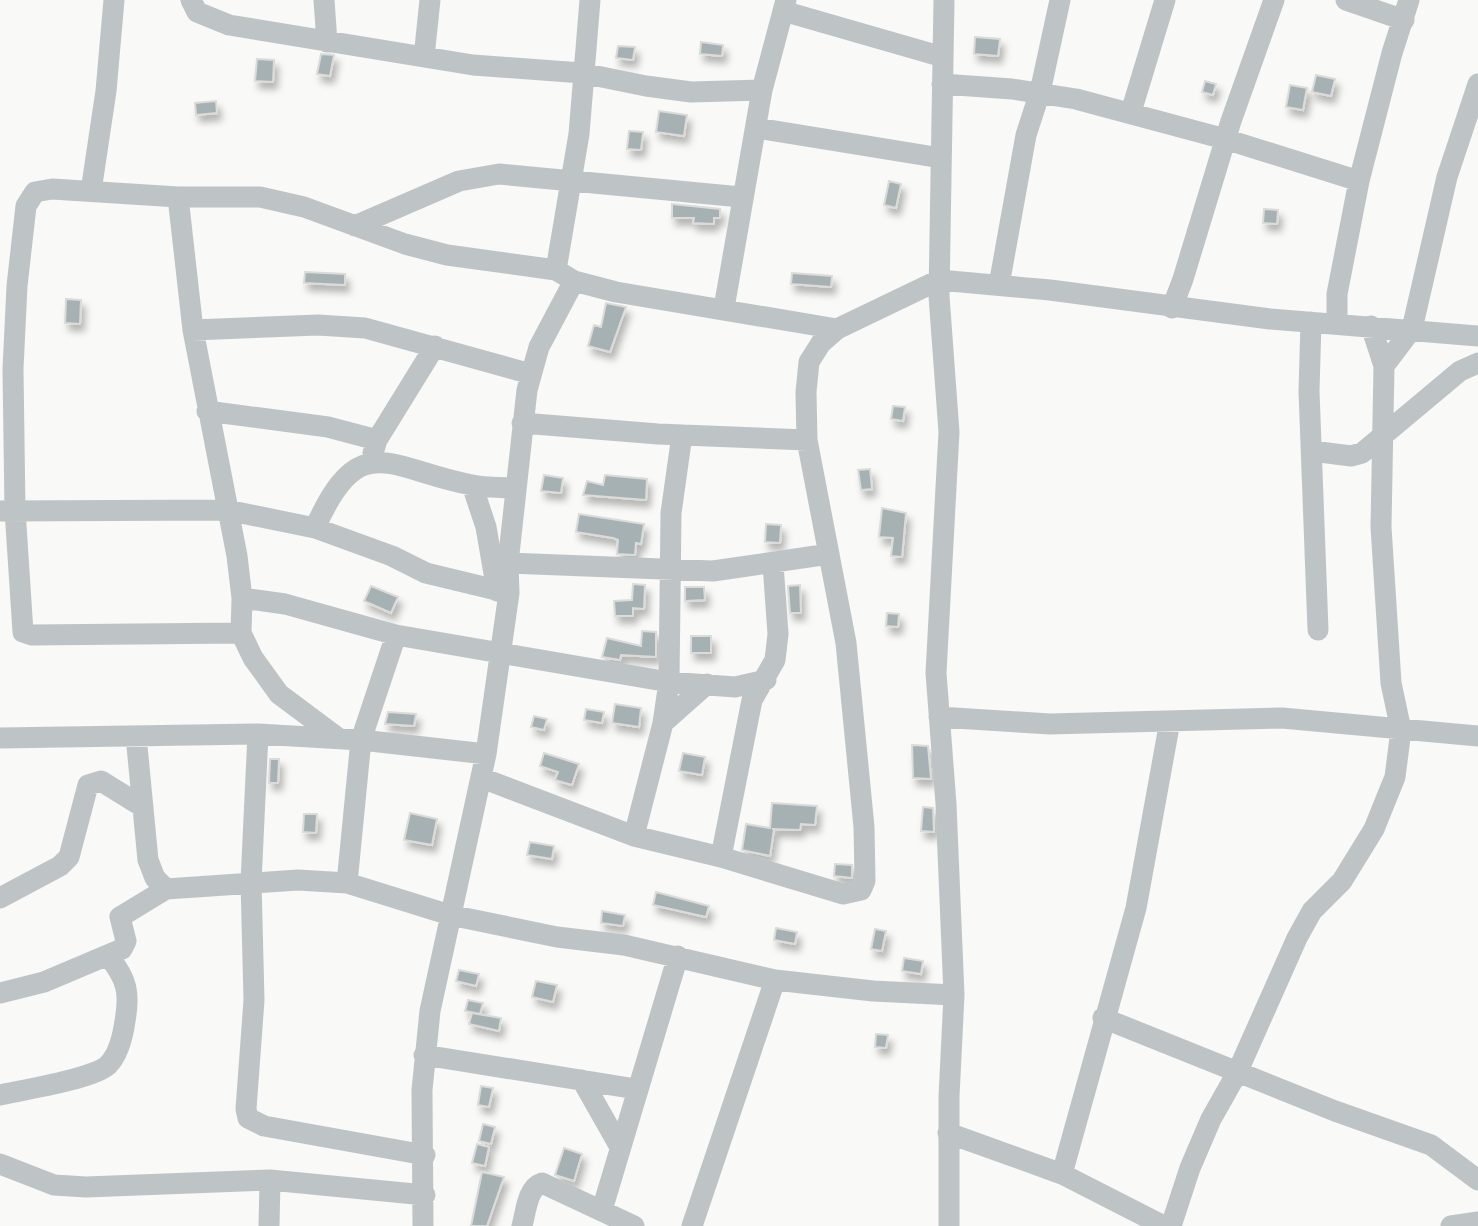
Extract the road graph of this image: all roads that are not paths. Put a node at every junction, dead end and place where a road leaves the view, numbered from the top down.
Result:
1 (114, 0) edge
2 (191, 0) edge
3 (324, 0) edge
4 (430, 0) edge
5 (590, 0) edge
6 (944, 0) edge
7 (1060, 0) edge
8 (1165, 0) edge
9 (1274, 0) edge
10 (1346, 0) edge
11 (784, 6) edge
12 (1407, 10) edge
13 (327, 42) junction
14 (424, 57) junction
15 (943, 57) junction
16 (582, 73) junction
17 (942, 84) junction
18 (1478, 84) edge
19 (762, 90) junction
20 (1040, 92) junction
21 (1131, 113) junction
22 (756, 128) junction
23 (1225, 139) junction
24 (941, 158) junction
25 (572, 181) junction
26 (1359, 181) junction
27 (92, 191) junction
28 (178, 197) junction
29 (741, 197) junction
30 (355, 226) junction
31 (556, 270) junction
32 (939, 280) junction
33 (574, 281) junction
34 (999, 285) junction
35 (724, 308) junction
36 (1172, 308) junction
37 (1311, 322) junction
38 (1337, 324) junction
39 (1370, 326) junction
40 (837, 329) junction
41 (1412, 329) junction
42 (194, 330) junction
43 (1478, 336) edge
44 (435, 346) junction
45 (1478, 363) edge
46 (1384, 366) junction
47 (531, 374) junction
48 (207, 411) junction
49 (522, 423) junction
50 (682, 435) junction
51 (1382, 437) junction
52 (377, 440) junction
53 (807, 440) junction
54 (1312, 451) junction
55 (371, 461) junction
56 (472, 485) junction
57 (515, 488) junction
58 (7, 510) edge
59 (227, 510) junction
60 (315, 528) junction
61 (829, 554) junction
62 (508, 563) junction
63 (773, 564) junction
64 (669, 569) junction
65 (503, 592) junction
66 (242, 598) junction
67 (1318, 629) dead end
68 (241, 634) junction
69 (396, 635) junction
70 (502, 651) junction
71 (765, 680) junction
72 (669, 682) junction
73 (706, 684) junction
74 (735, 687) junction
75 (279, 694) junction
76 (752, 700) junction
77 (939, 717) junction
78 (1170, 721) junction
79 (663, 723) junction
80 (1401, 730) junction
81 (269, 735) junction
82 (136, 736) junction
83 (1478, 736) edge
84 (0, 738) edge
85 (338, 738) junction
86 (361, 740) junction
87 (486, 754) junction
88 (482, 778) junction
89 (143, 807) junction
90 (634, 836) junction
91 (721, 857) junction
92 (251, 883) junction
93 (347, 883) junction
94 (166, 889) junction
95 (0, 898) edge
96 (450, 915) junction
97 (677, 956) junction
98 (109, 957) junction
99 (775, 979) junction
100 (0, 993) edge
101 (954, 995) junction
102 (1103, 1018) junction
103 (424, 1055) junction
104 (1237, 1073) junction
105 (582, 1080) junction
106 (607, 1085) junction
107 (636, 1090) junction
108 (0, 1095) edge
109 (629, 1113) junction
110 (948, 1133) junction
111 (620, 1147) junction
112 (425, 1155) junction
113 (0, 1164) edge
114 (1062, 1174) junction
115 (270, 1180) junction
116 (1478, 1180) edge
117 (425, 1195) junction
118 (602, 1210) junction
119 (1478, 1222) edge
120 (269, 1226) edge
121 (424, 1226) edge
122 (522, 1226) edge
123 (634, 1226) edge
124 (692, 1226) edge
125 (949, 1226) edge
126 (1164, 1226) edge
127 (1171, 1226) edge
128 (1451, 1226) edge

1 - 27 street
2 - 13 street
3 - 13 street
4 - 14 street
5 - 16 street
6 - 15 street
7 - 20 street
8 - 21 street
9 - 23 street
10 - 12 street
11 - 15 street
11 - 19 street
12 - 26 street
13 - 14 street
14 - 16 street
15 - 17 street
16 - 19 street
16 - 25 street
17 - 20 street
17 - 24 street
18 - 41 street
19 - 22 street
20 - 21 street
20 - 34 street
21 - 23 street
22 - 24 street
22 - 29 street
23 - 26 street
23 - 36 street
24 - 32 street
25 - 29 street
25 - 30 street
25 - 31 street
26 - 38 street
27 - 28 street
27 - 58 street
28 - 30 street
28 - 42 street
29 - 35 street
30 - 31 street
31 - 33 street
32 - 34 street
32 - 40 street
32 - 77 street
33 - 35 street
33 - 47 street
34 - 36 street
35 - 40 street
36 - 37 street
37 - 38 street
37 - 54 street
38 - 39 street
39 - 41 street
39 - 46 street
40 - 53 street
41 - 43 street
41 - 46 street
42 - 44 street
42 - 48 street
44 - 47 street
44 - 52 street
45 - 51 street
46 - 51 street
47 - 49 street
48 - 52 street
48 - 59 street
49 - 50 street
49 - 57 street
50 - 53 street
50 - 64 street
51 - 54 street
51 - 80 street
52 - 55 street
53 - 61 street
54 - 67 street
55 - 56 street
55 - 60 street
56 - 57 street
56 - 65 street
57 - 62 street
58 - 59 street
58 - 68 street
59 - 60 street
59 - 66 street
60 - 65 street
61 - 63 street
61 - 91 street
62 - 64 street
62 - 65 street
63 - 64 street
63 - 71 street
64 - 72 street
65 - 70 street
66 - 68 street
66 - 69 street
68 - 75 street
69 - 70 street
69 - 86 street
70 - 72 street
70 - 87 street
71 - 74 street
71 - 76 street
72 - 73 street
72 - 79 street
73 - 74 street
73 - 79 street
74 - 76 street
75 - 81 street
75 - 85 street
76 - 91 street
77 - 78 street
77 - 101 street
78 - 80 street
78 - 102 street
79 - 90 street
80 - 83 street
80 - 104 street
81 - 82 street
81 - 85 street
81 - 92 street
82 - 84 street
82 - 89 street
85 - 86 street
86 - 87 street
86 - 93 street
87 - 88 street
88 - 90 street
88 - 96 street
89 - 94 street
89 - 95 street
90 - 91 street
92 - 93 street
92 - 94 street
92 - 112 street
93 - 96 street
94 - 98 street
96 - 97 street
96 - 103 street
97 - 99 street
97 - 107 street
98 - 100 street
98 - 108 street
99 - 101 street
99 - 124 street
101 - 110 street
102 - 104 street
102 - 114 street
103 - 105 street
103 - 112 street
104 - 116 street
104 - 127 street
105 - 106 street
105 - 111 street
106 - 107 street
106 - 109 street
107 - 109 street
109 - 111 street
110 - 114 street
110 - 125 street
111 - 118 street
112 - 117 street
113 - 115 street
114 - 126 street
115 - 117 street
115 - 120 street
117 - 121 street
118 - 122 street
118 - 123 street
119 - 128 street

